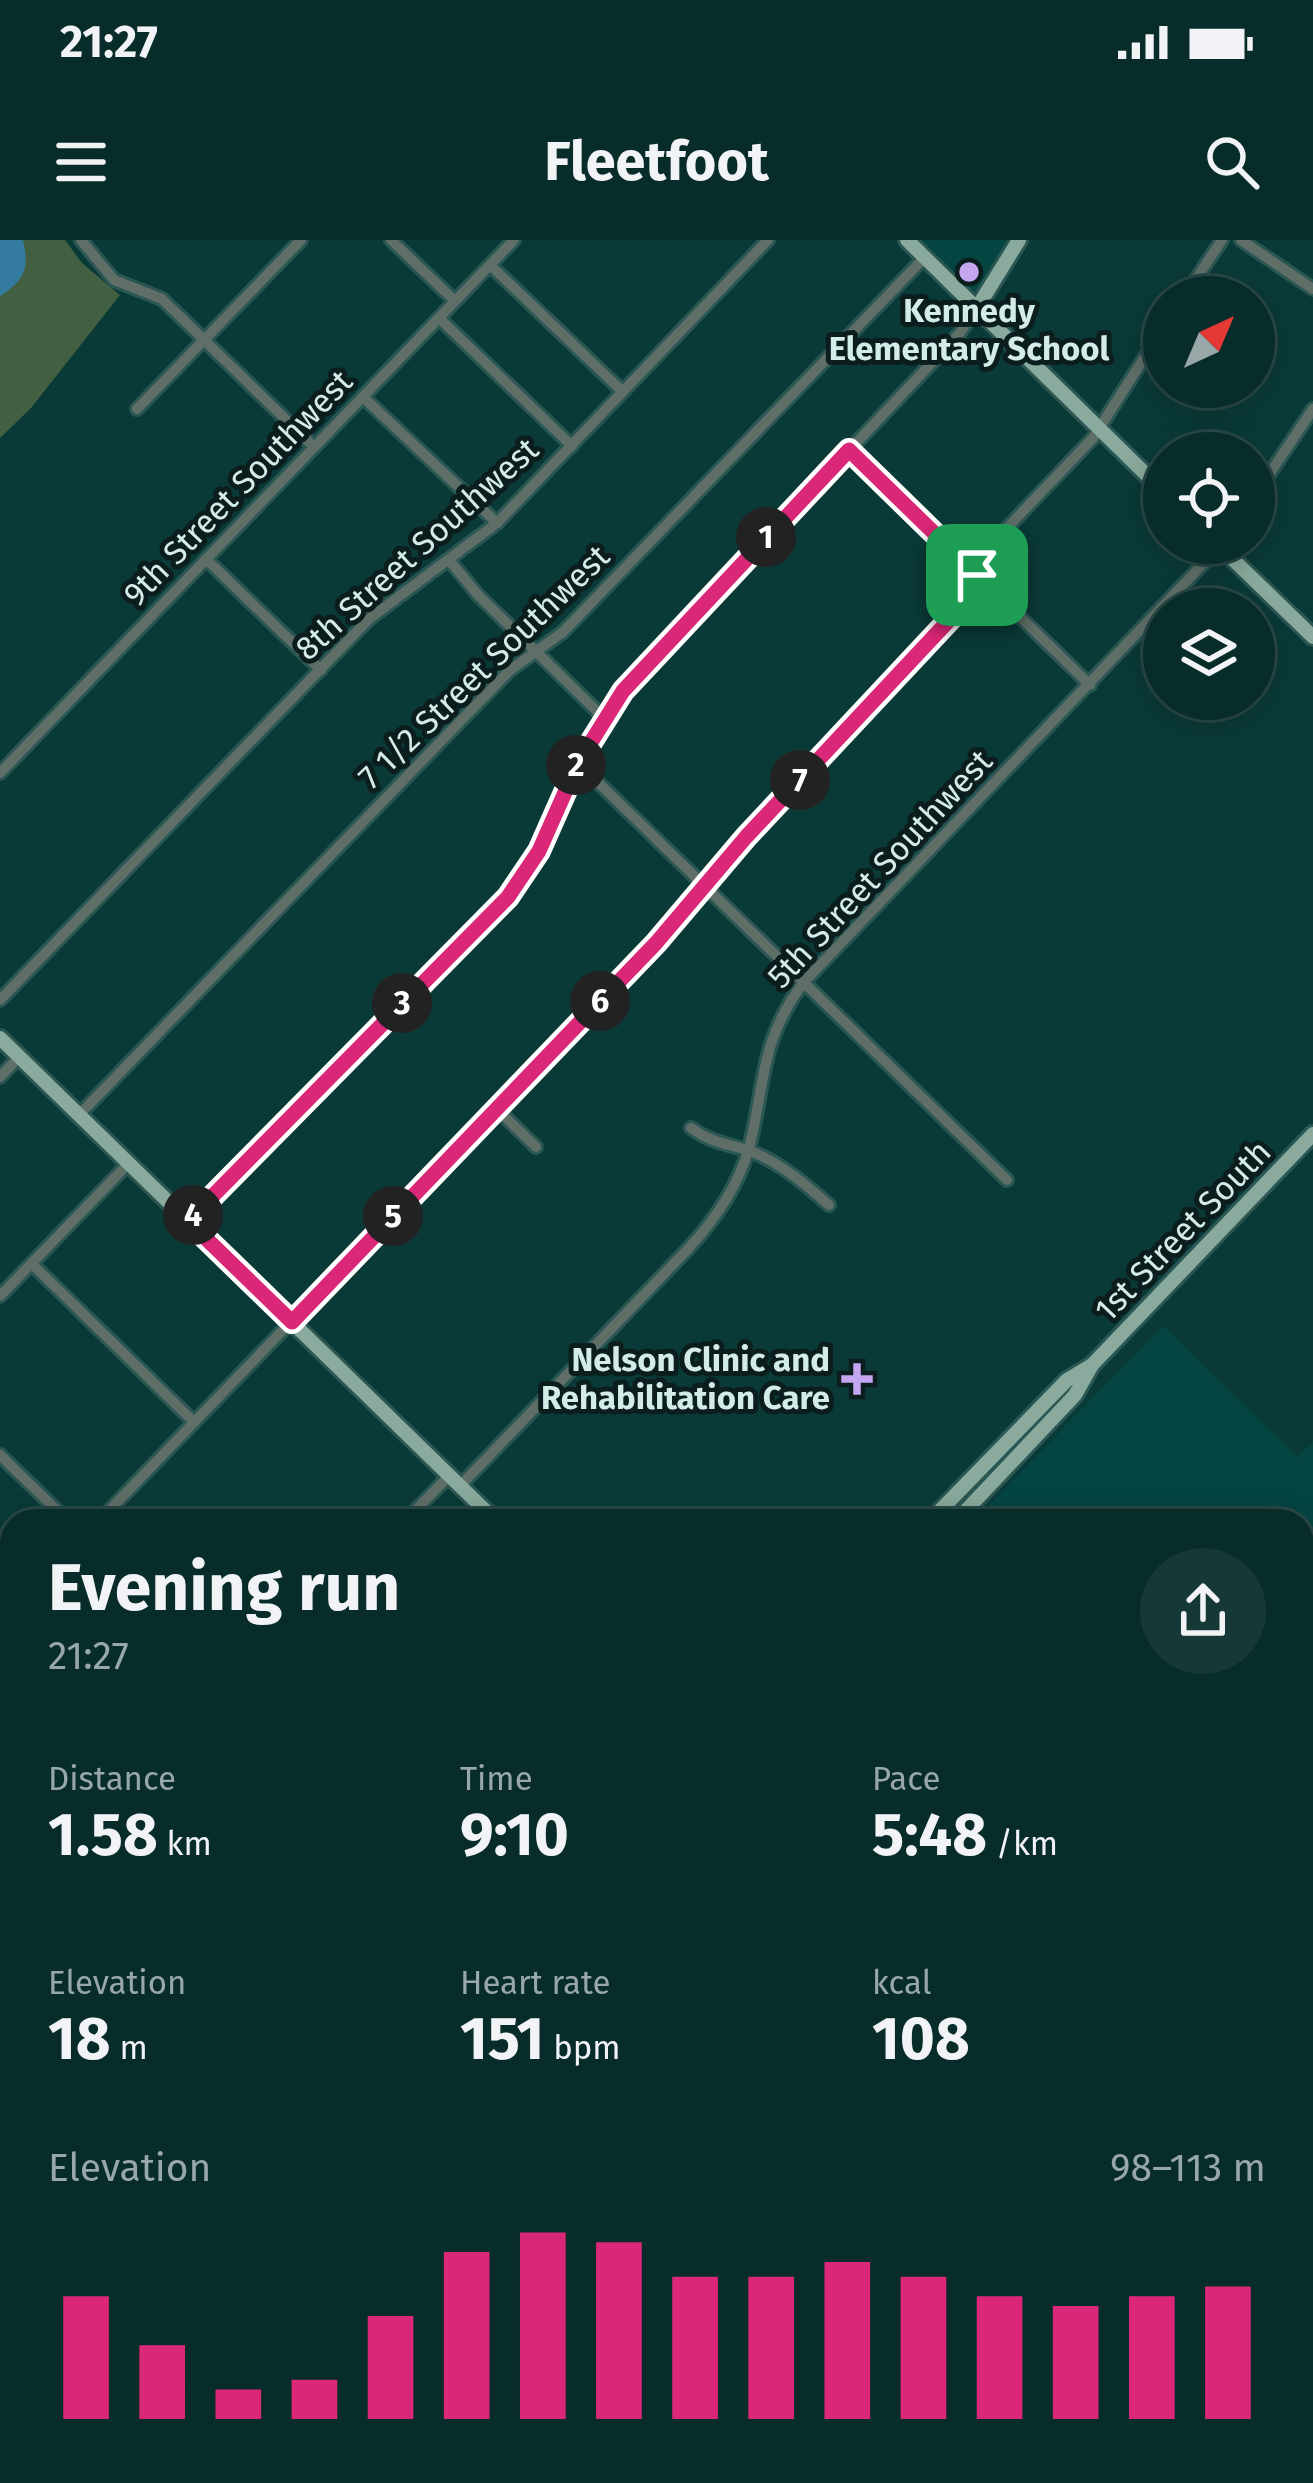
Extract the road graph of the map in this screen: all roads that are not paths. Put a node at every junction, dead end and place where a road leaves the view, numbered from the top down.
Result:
1 (81, 240) edge
2 (301, 240) edge
3 (391, 240) edge
4 (514, 240) edge
5 (768, 240) edge
6 (907, 240) edge
7 (1019, 240) edge
8 (1222, 240) edge
9 (1241, 240) edge
10 (925, 257) junction
11 (490, 265) junction
12 (1198, 276) edge
13 (1313, 289) edge
14 (455, 302) junction
15 (977, 308) junction
16 (439, 318) junction
17 (205, 340) junction
18 (1143, 360) edge
19 (622, 391) junction
20 (363, 397) junction
21 (137, 409) dead end
22 (1313, 409) edge
23 (1099, 429) junction
24 (572, 446) junction
25 (314, 448) junction
26 (849, 450) junction
27 (1275, 466) edge
28 (1143, 472) edge
29 (496, 523) junction
30 (206, 559) junction
31 (449, 561) junction
32 (1202, 564) edge
33 (1240, 564) edge
34 (977, 575) junction
35 (1313, 637) edge
36 (536, 653) junction
37 (321, 670) junction
38 (1090, 685) junction
39 (604, 718) junction
40 (578, 763) junction
41 (0, 773) edge
42 (705, 886) junction
43 (803, 983) junction
44 (0, 1000) edge
45 (0, 1038) edge
46 (19, 1057) junction
47 (0, 1077) edge
48 (497, 1109) junction
49 (79, 1115) junction
50 (691, 1128) dead end
51 (1313, 1134) edge
52 (536, 1147) dead end
53 (748, 1150) junction
54 (129, 1163) junction
55 (1007, 1180) dead end
56 (829, 1205) dead end
57 (188, 1221) junction
58 (32, 1264) junction
59 (0, 1296) edge
60 (292, 1322) junction
61 (1091, 1365) junction
62 (194, 1422) junction
63 (0, 1455) edge
64 (454, 1481) junction
65 (56, 1509) edge
66 (111, 1509) edge
67 (420, 1509) edge
68 (483, 1509) edge
69 (942, 1509) edge
70 (967, 1509) edge

1 - 17 street
2 - 17 street
3 - 14 street
4 - 11 street, 9th Street Southwest
5 - 19 street, 8th Street Southwest
6 - 10 main road
7 - 15 main road
8 - 12 street
9 - 13 street
10 - 15 main road
10 - 36 street, 7 1/2 Street Southwest
11 - 14 street, 9th Street Southwest
11 - 19 street
14 - 16 street, 9th Street Southwest
15 - 23 main road
15 - 26 street
16 - 20 street, 9th Street Southwest
16 - 24 street
17 - 21 street
17 - 25 street
18 - 23 street
19 - 24 street, 8th Street Southwest
20 - 25 street, 9th Street Southwest
20 - 29 street
22 - 27 street
23 - 28 main road
23 - 34 street
24 - 29 street, 8th Street Southwest
25 - 30 street, 9th Street Southwest
26 - 34 street
26 - 39 street
29 - 31 street, 8th Street Southwest
30 - 37 street
30 - 41 street, 9th Street Southwest
31 - 36 street
31 - 37 street, 8th Street Southwest
32 - 38 street, 5th Street Southwest
33 - 35 main road
34 - 38 street
34 - 42 street
36 - 39 street
36 - 49 street, 7 1/2 Street Southwest
37 - 44 street, 8th Street Southwest
38 - 43 street, 5th Street Southwest
39 - 40 street
40 - 42 street
40 - 57 street
42 - 43 street
42 - 48 street
43 - 53 street, 5th Street Southwest
43 - 55 street
45 - 46 main road
46 - 47 street
46 - 49 main road
48 - 52 street
48 - 60 street
49 - 54 main road
50 - 53 street
51 - 61 main road, 1st Street South
53 - 56 street
53 - 64 street, 5th Street Southwest
54 - 57 main road
54 - 58 street
57 - 60 main road
58 - 59 street
58 - 62 street
60 - 62 street
60 - 64 main road
61 - 69 main road, 1st Street South
61 - 70 main road, 1st Street South
62 - 66 street
63 - 65 street
64 - 67 street, 5th Street Southwest
64 - 68 main road

